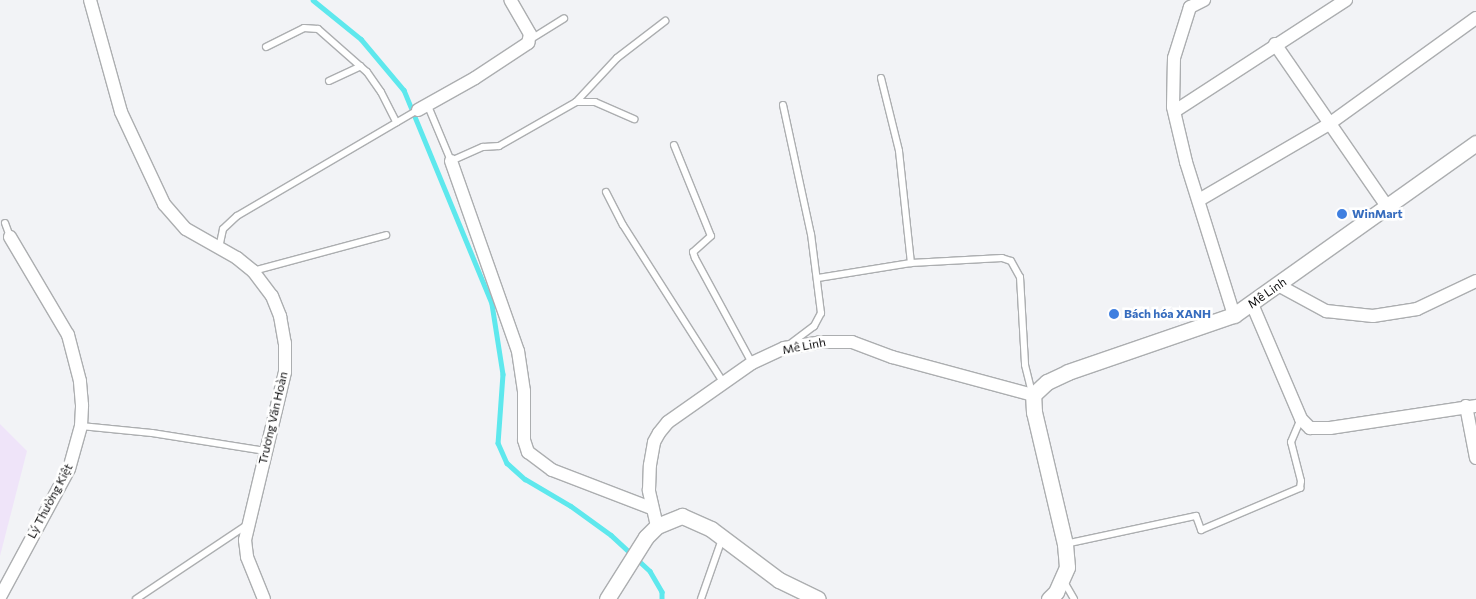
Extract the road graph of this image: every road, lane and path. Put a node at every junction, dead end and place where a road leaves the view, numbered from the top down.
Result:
1 (90, 0) edge
2 (510, 0) edge
3 (1204, 0) edge
4 (1346, 0) edge
5 (1190, 3) edge
6 (564, 18) dead end
7 (1476, 18) edge
8 (665, 21) dead end
9 (531, 39) junction
10 (1275, 44) junction
11 (266, 47) dead end
12 (361, 66) junction
13 (880, 78) dead end
14 (330, 81) dead end
15 (576, 102) junction
16 (783, 104) dead end
17 (423, 108) junction
18 (1174, 111) junction
19 (634, 119) dead end
20 (396, 122) junction
21 (1329, 124) junction
22 (1476, 143) edge
23 (674, 145) dead end
24 (451, 161) junction
25 (606, 192) dead end
26 (1199, 200) junction
27 (1386, 205) junction
28 (5, 223) dead end
29 (386, 236) dead end
30 (10, 237) joint
31 (219, 248) junction
32 (911, 263) junction
33 (253, 271) junction
34 (818, 278) junction
35 (1475, 283) edge
36 (1278, 285) junction
37 (1252, 304) junction
38 (1234, 315) junction
39 (784, 348) junction
40 (752, 363) junction
41 (723, 382) junction
42 (1033, 395) junction
43 (1471, 406) edge
44 (1301, 419) junction
45 (80, 426) junction
46 (266, 452) junction
47 (1476, 458) edge
48 (651, 508) junction
49 (247, 525) junction
50 (652, 531) junction
51 (722, 538) junction
52 (1065, 544) junction
53 (1063, 579) junction
54 (0, 597) edge
55 (136, 599) edge
56 (264, 599) edge
57 (607, 599) edge
58 (701, 599) edge
59 (818, 599) edge
60 (1049, 599) edge
61 (1074, 599) edge

1 - 31 street, Trương Văn Hoàn
2 - 9 street
3 - 5 street
4 - 10 street
5 - 18 street
6 - 9 lane
7 - 21 street
8 - 15 lane
9 - 17 street
10 - 18 street
10 - 21 street
11 - 12 lane
12 - 14 lane
12 - 20 lane
13 - 32 lane
15 - 19 lane
15 - 24 lane
16 - 34 lane
17 - 20 lane
17 - 24 lane
18 - 26 street
20 - 31 lane
21 - 26 street
21 - 27 street
22 - 27 street, Mê Linh
23 - 40 lane
24 - 48 street
25 - 41 lane
26 - 38 street
27 - 36 street, Mê Linh
28 - 30 lane
29 - 33 lane
30 - 45 street, Lý Thường Kiệt
31 - 33 street, Trương Văn Hoàn
32 - 34 lane
32 - 42 lane
33 - 46 street, Trương Văn Hoàn
34 - 39 lane
35 - 36 street
36 - 37 street, Mê Linh
37 - 38 street, Mê Linh
37 - 44 street
38 - 42 street, Mê Linh
39 - 40 street, Mê Linh
39 - 42 street, Mê Linh
40 - 41 street, Mê Linh
41 - 48 street, Mê Linh
42 - 52 street
43 - 44 street
43 - 47 street
44 - 52 lane
45 - 46 lane
45 - 54 street, Lý Thường Kiệt
46 - 49 street, Trương Văn Hoàn
48 - 50 street, Mê Linh
49 - 55 lane
49 - 56 street, Trương Văn Hoàn
50 - 51 street
50 - 57 street
51 - 58 lane
51 - 59 street
52 - 53 street
53 - 60 street
53 - 61 lane

